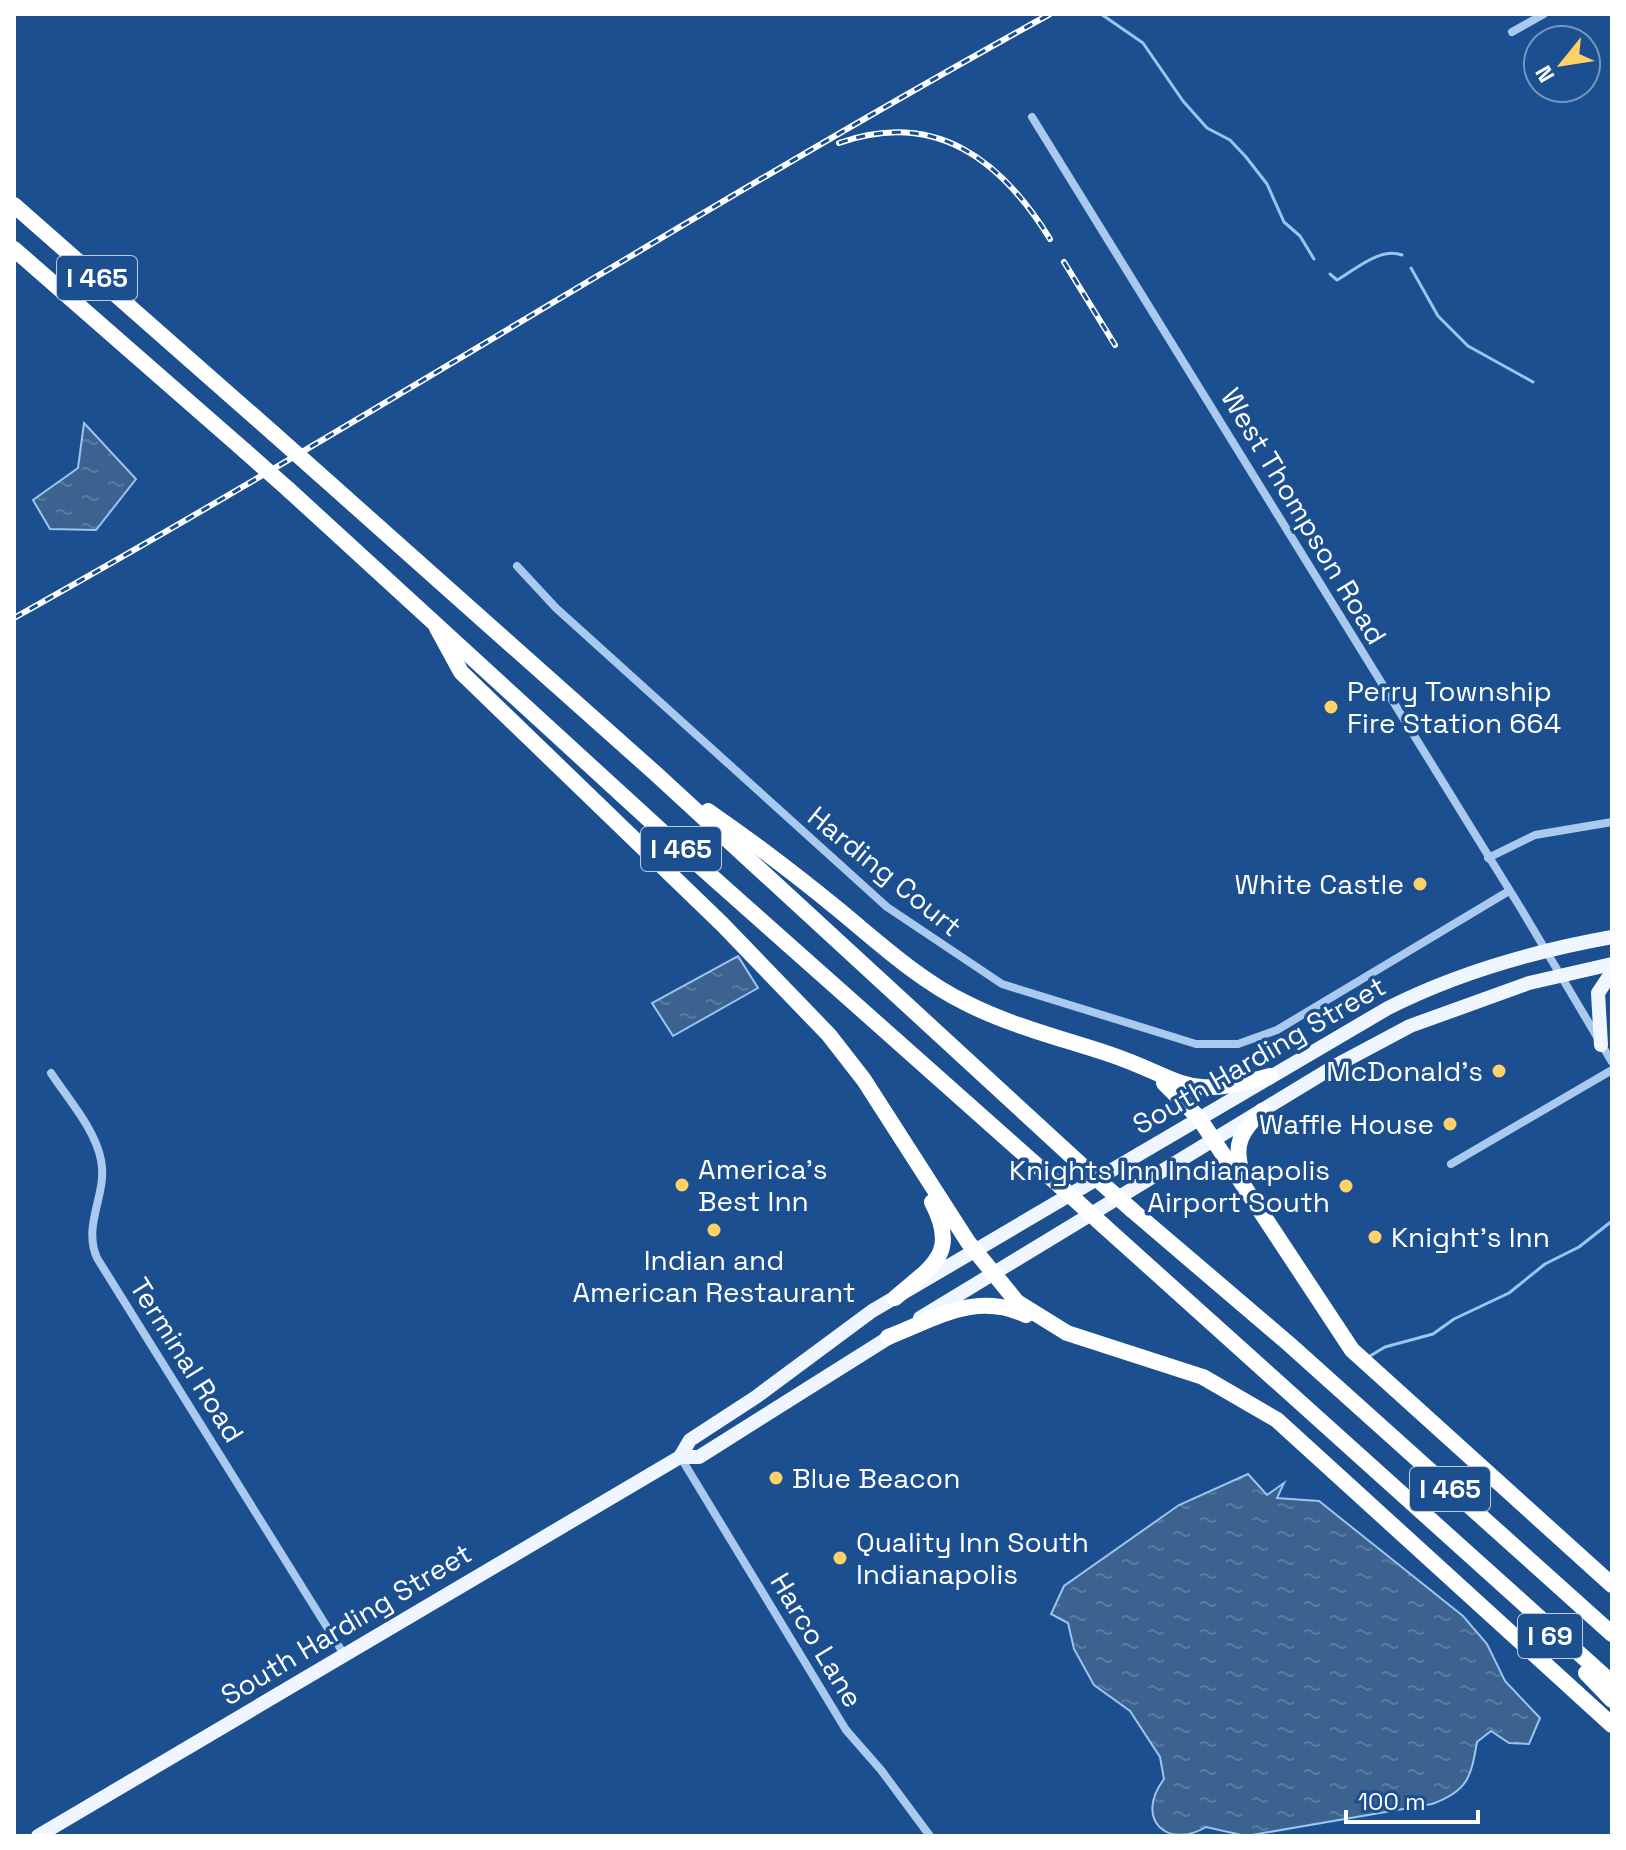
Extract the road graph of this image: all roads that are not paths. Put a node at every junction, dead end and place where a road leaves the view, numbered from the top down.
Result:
1 (1544, 14) edge
2 (1512, 32) dead end
3 (1032, 117) dead end
4 (14, 205) edge
5 (14, 249) edge
6 (517, 566) dead end
7 (437, 628) junction
8 (655, 773) junction
9 (1612, 822) edge
10 (1488, 858) junction
11 (1509, 891) junction
12 (1612, 937) edge
13 (1544, 950) junction
14 (1612, 964) edge
15 (1612, 972) edge
16 (1559, 974) junction
17 (1601, 1045) junction
18 (1612, 1062) edge
19 (1612, 1070) edge
20 (1151, 1072) junction
21 (51, 1073) dead end
22 (1270, 1076) junction
23 (1262, 1111) junction
24 (1199, 1118) junction
25 (893, 1126) junction
26 (1214, 1140) junction
27 (1451, 1164) dead end
28 (1246, 1186) junction
29 (976, 1252) junction
30 (992, 1274) junction
31 (895, 1298) junction
32 (1047, 1322) junction
33 (888, 1337) junction
34 (680, 1457) junction
35 (1488, 1572) junction
36 (1612, 1585) edge
37 (1612, 1634) edge
38 (345, 1656) junction
39 (1612, 1683) edge
40 (1612, 1700) edge
41 (1612, 1725) edge
42 (38, 1836) edge
43 (930, 1836) edge

1 - 2 street
3 - 10 street, West Thompson Road
4 - 8 highway, I 465, bridge
5 - 7 highway, I 465, bridge
6 - 11 street, Harding Court
7 - 25 highway
7 - 35 highway, I 465, bridge
8 - 20 highway
8 - 37 highway, I 465, bridge
9 - 10 street
10 - 11 street, West Thompson Road
11 - 13 street, West Thompson Road
12 - 13 main road, South Harding Street
13 - 16 street, West Thompson Road
13 - 22 main road, South Harding Street
14 - 16 main road, South Harding Street
15 - 17 main road
16 - 17 street, West Thompson Road
16 - 23 main road, South Harding Street
17 - 18 street, West Thompson Road
19 - 27 street
20 - 22 highway
20 - 24 highway
21 - 38 street, Terminal Road
22 - 24 main road, South Harding Street
23 - 26 main road, South Harding Street
23 - 28 highway
24 - 26 highway
24 - 29 main road, South Harding Street
25 - 29 highway
25 - 31 highway
26 - 28 highway
26 - 30 main road, South Harding Street
28 - 36 highway
29 - 30 highway
29 - 31 main road, South Harding Street
30 - 32 highway
30 - 33 main road, South Harding Street
31 - 34 main road, South Harding Street
32 - 33 highway
32 - 41 highway
33 - 34 main road, South Harding Street
34 - 38 main road, South Harding Street
34 - 43 street, Harco Lane
35 - 39 highway, I 465
35 - 40 highway, I 69
38 - 42 main road, South Harding Street

